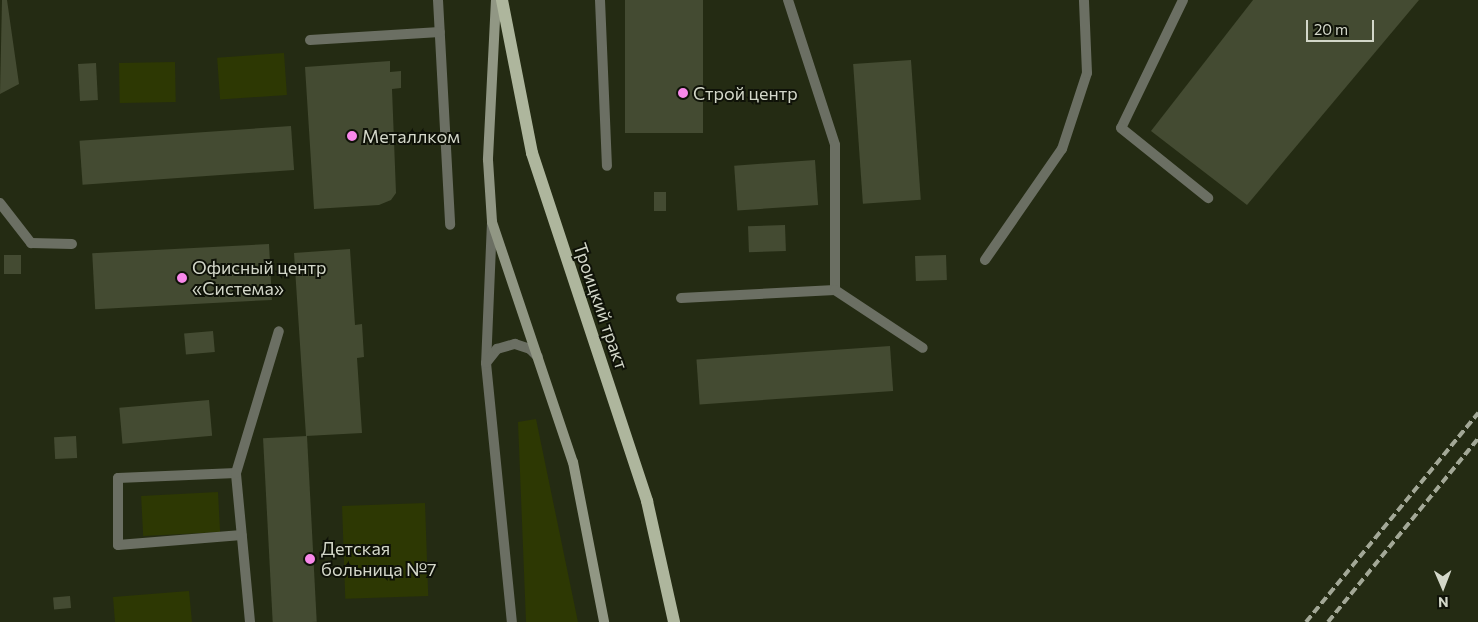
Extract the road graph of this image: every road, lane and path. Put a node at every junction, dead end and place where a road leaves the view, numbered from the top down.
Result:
1 (438, 0) edge
2 (496, 0) edge
3 (502, 0) edge
4 (600, 0) edge
5 (788, 0) edge
6 (1084, 0) edge
7 (1183, 0) edge
8 (440, 32) junction
9 (310, 40) dead end
10 (607, 166) dead end
11 (1208, 198) dead end
12 (0, 203) edge
13 (492, 222) junction
14 (450, 225) dead end
15 (72, 244) dead end
16 (985, 260) dead end
17 (836, 290) junction
18 (680, 298) dead end
19 (279, 331) dead end
20 (922, 348) dead end
21 (539, 357) junction
22 (486, 363) junction
23 (236, 473) junction
24 (242, 535) junction
25 (250, 622) edge
26 (512, 622) edge
27 (604, 622) edge
28 (674, 622) edge

1 - 8 street
2 - 13 main road
3 - 28 main road, Троицкий тракт
4 - 10 street
5 - 17 street
6 - 16 street
7 - 11 street
8 - 9 street
8 - 14 street
12 - 15 street
13 - 21 main road
13 - 22 street
17 - 18 street
17 - 20 street
19 - 23 street
21 - 22 street
21 - 27 main road
22 - 26 street
23 - 24 street
23 - 24 street
24 - 25 street

